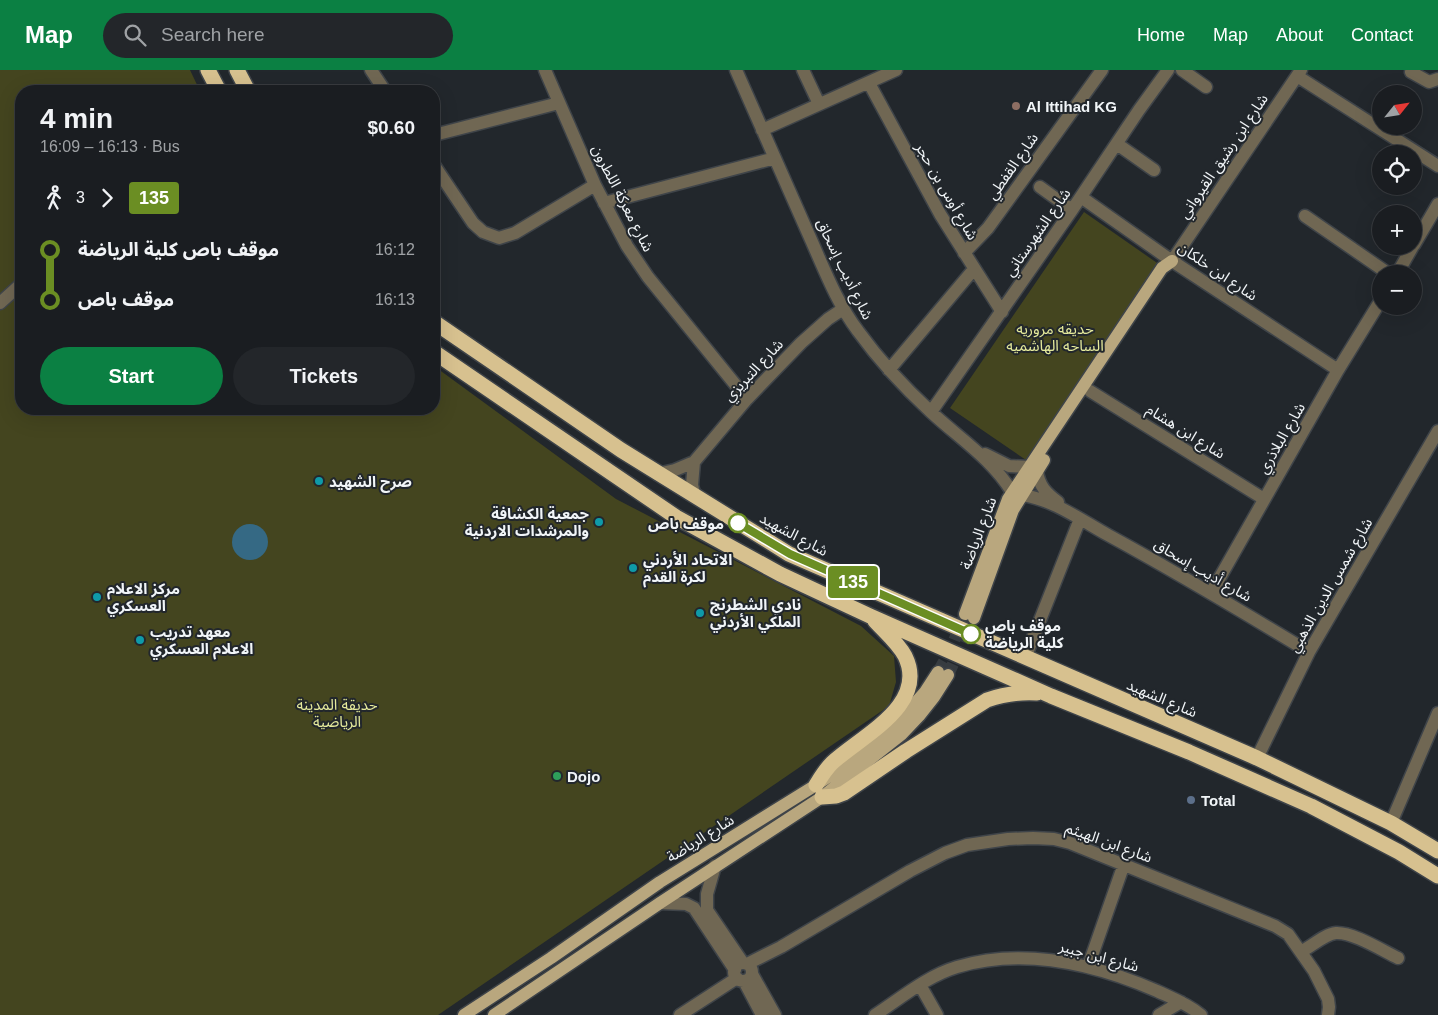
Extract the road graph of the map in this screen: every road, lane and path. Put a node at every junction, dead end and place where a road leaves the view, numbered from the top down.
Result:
1 (208, 70) edge
2 (237, 70) edge
3 (371, 70) edge
4 (736, 70) edge
5 (803, 70) edge
6 (896, 70) edge
7 (1102, 70) edge
8 (1168, 70) edge
9 (1182, 70) edge
10 (547, 71) edge
11 (1411, 72) dead end
12 (1299, 73) edge
13 (1438, 79) edge
14 (869, 83) junction
15 (216, 85) edge
16 (245, 85) edge
17 (381, 85) edge
18 (1206, 87) dead end
19 (559, 103) junction
20 (819, 104) junction
21 (762, 130) junction
22 (440, 133) edge
23 (1117, 144) junction
24 (775, 158) junction
25 (1438, 166) edge
26 (1154, 170) dead end
27 (440, 174) edge
28 (594, 185) junction
29 (1040, 187) dead end
30 (1081, 196) junction
31 (604, 202) junction
32 (1438, 204) edge
33 (1072, 210) junction
34 (1305, 216) dead end
35 (1422, 232) edge
36 (964, 253) junction
37 (1172, 260) junction
38 (1376, 265) edge
39 (974, 269) junction
40 (15, 289) edge
41 (0, 303) edge
42 (843, 309) junction
43 (1002, 312) junction
44 (1372, 315) edge
45 (440, 326) edge
46 (440, 356) edge
47 (889, 370) junction
48 (1338, 370) junction
49 (1090, 391) junction
50 (747, 399) junction
51 (931, 412) junction
52 (1438, 431) edge
53 (974, 448) junction
54 (694, 462) junction
55 (1033, 469) junction
56 (657, 474) junction
57 (1017, 493) junction
58 (695, 497) junction
59 (1264, 499) junction
60 (1080, 519) junction
61 (1211, 593) junction
62 (870, 616) junction
63 (970, 616) tunnel mouth
64 (1309, 652) junction
65 (1025, 658) junction
66 (943, 673) tunnel mouth
67 (1051, 696) junction
68 (1438, 713) edge
69 (1257, 758) junction
70 (819, 791) junction
71 (1391, 823) junction
72 (1438, 851) edge
73 (1124, 864) junction
74 (715, 866) junction
75 (1438, 876) edge
76 (660, 903) junction
77 (574, 942) junction
78 (1302, 951) junction
79 (582, 955) junction
80 (1398, 958) dead end
81 (1088, 967) junction
82 (744, 972) junction
83 (920, 985) junction
84 (1180, 1002) junction
85 (464, 1015) edge
86 (494, 1015) edge
87 (680, 1015) edge
88 (762, 1015) edge
89 (775, 1015) edge
90 (875, 1015) edge
91 (937, 1015) edge
92 (1159, 1015) edge
93 (1201, 1015) edge
94 (1328, 1015) edge

1 - 15 highway
2 - 16 highway
3 - 17 street
4 - 21 street, شارع أديب إسحاق
5 - 20 street
6 - 14 street
7 - 36 street, شارع القفطي
8 - 23 street, شارع الشهرستاني
9 - 18 street
10 - 19 street, شارع معركة اللطرون
11 - 13 street
12 - 25 street
12 - 37 street, شارع ابن رشيق القيرواني
14 - 20 street
14 - 36 street, شارع أوس بن حجر
19 - 22 street
19 - 28 street, شارع معركة اللطرون
20 - 21 street
21 - 24 street, شارع أديب إسحاق
23 - 26 street
23 - 30 street, شارع الشهرستاني
24 - 31 street
24 - 42 street, شارع أديب إسحاق
27 - 28 street
28 - 31 street, شارع معركة اللطرون
29 - 33 street
30 - 33 street, شارع الشهرستاني
30 - 37 street, شارع ابن خلكان
31 - 50 street, شارع معركة اللطرون
32 - 35 street
33 - 43 street, شارع الشهرستاني
34 - 38 street
36 - 39 street, شارع أوس بن حجر
37 - 48 street, شارع ابن خلكان
37 - 49 main road, شارع ابن رشيق القيرواني
37 - 55 main road, شارع ابن رشيق القيرواني
39 - 43 street, شارع أوس بن حجر
39 - 47 street
40 - 41 street
42 - 47 street, شارع أديب إسحاق
42 - 50 street, شارع التبريزي
43 - 51 street, شارع الشهرستاني
44 - 48 street, شارع البلاذري
45 - 56 highway, شارع الشهيد
46 - 62 highway
47 - 51 street, شارع أديب إسحاق
48 - 59 street, شارع البلاذري
49 - 55 main road, شارع ابن رشيق القيرواني
49 - 59 street, شارع ابن هشام
50 - 54 street, شارع التبريزي
51 - 53 street, شارع أديب إسحاق
52 - 64 street, شارع شمس الدين الذهبي
53 - 55 street, شارع أديب إسحاق
53 - 57 street, شارع أديب إسحاق
54 - 56 street, شارع التبريزي
54 - 58 street
55 - 57 main road, شارع الرياضة
55 - 60 street, شارع أديب إسحاق
56 - 58 highway, شارع الشهيد
57 - 60 street, شارع أديب إسحاق
57 - 63 main road, شارع الرياضة
58 - 65 highway, شارع الشهيد
59 - 61 street, شارع البلاذري
60 - 61 street, شارع أديب إسحاق
60 - 65 street
61 - 64 street, شارع أديب إسحاق
62 - 67 highway
62 - 70 highway
64 - 69 street, شارع شمس الدين الذهبي
65 - 69 highway, شارع الشهيد
66 - 70 main road, شارع الرياضة
67 - 70 highway
67 - 75 highway
68 - 71 street
69 - 71 highway, شارع الشهيد
70 - 74 main road, شارع الرياضة
70 - 77 main road, شارع الرياضة
71 - 72 highway, شارع الشهيد
73 - 78 street, شارع ابن الهيثم
73 - 81 street
73 - 82 street, شارع ابن الهيثم
74 - 76 main road, شارع الرياضة
74 - 82 street
76 - 79 main road, شارع الرياضة
76 - 82 street
77 - 79 main road
77 - 85 main road, شارع الرياضة
78 - 80 street
78 - 94 street, شارع ابن الهيثم
79 - 86 main road, شارع الرياضة
81 - 83 street, شارع ابن جبير
81 - 84 street, شارع ابن جبير
82 - 87 street, شارع ابن الهيثم
82 - 88 street
82 - 89 street
83 - 90 street, شارع ابن جبير
83 - 91 street
84 - 92 street
84 - 93 street, شارع ابن جبير

